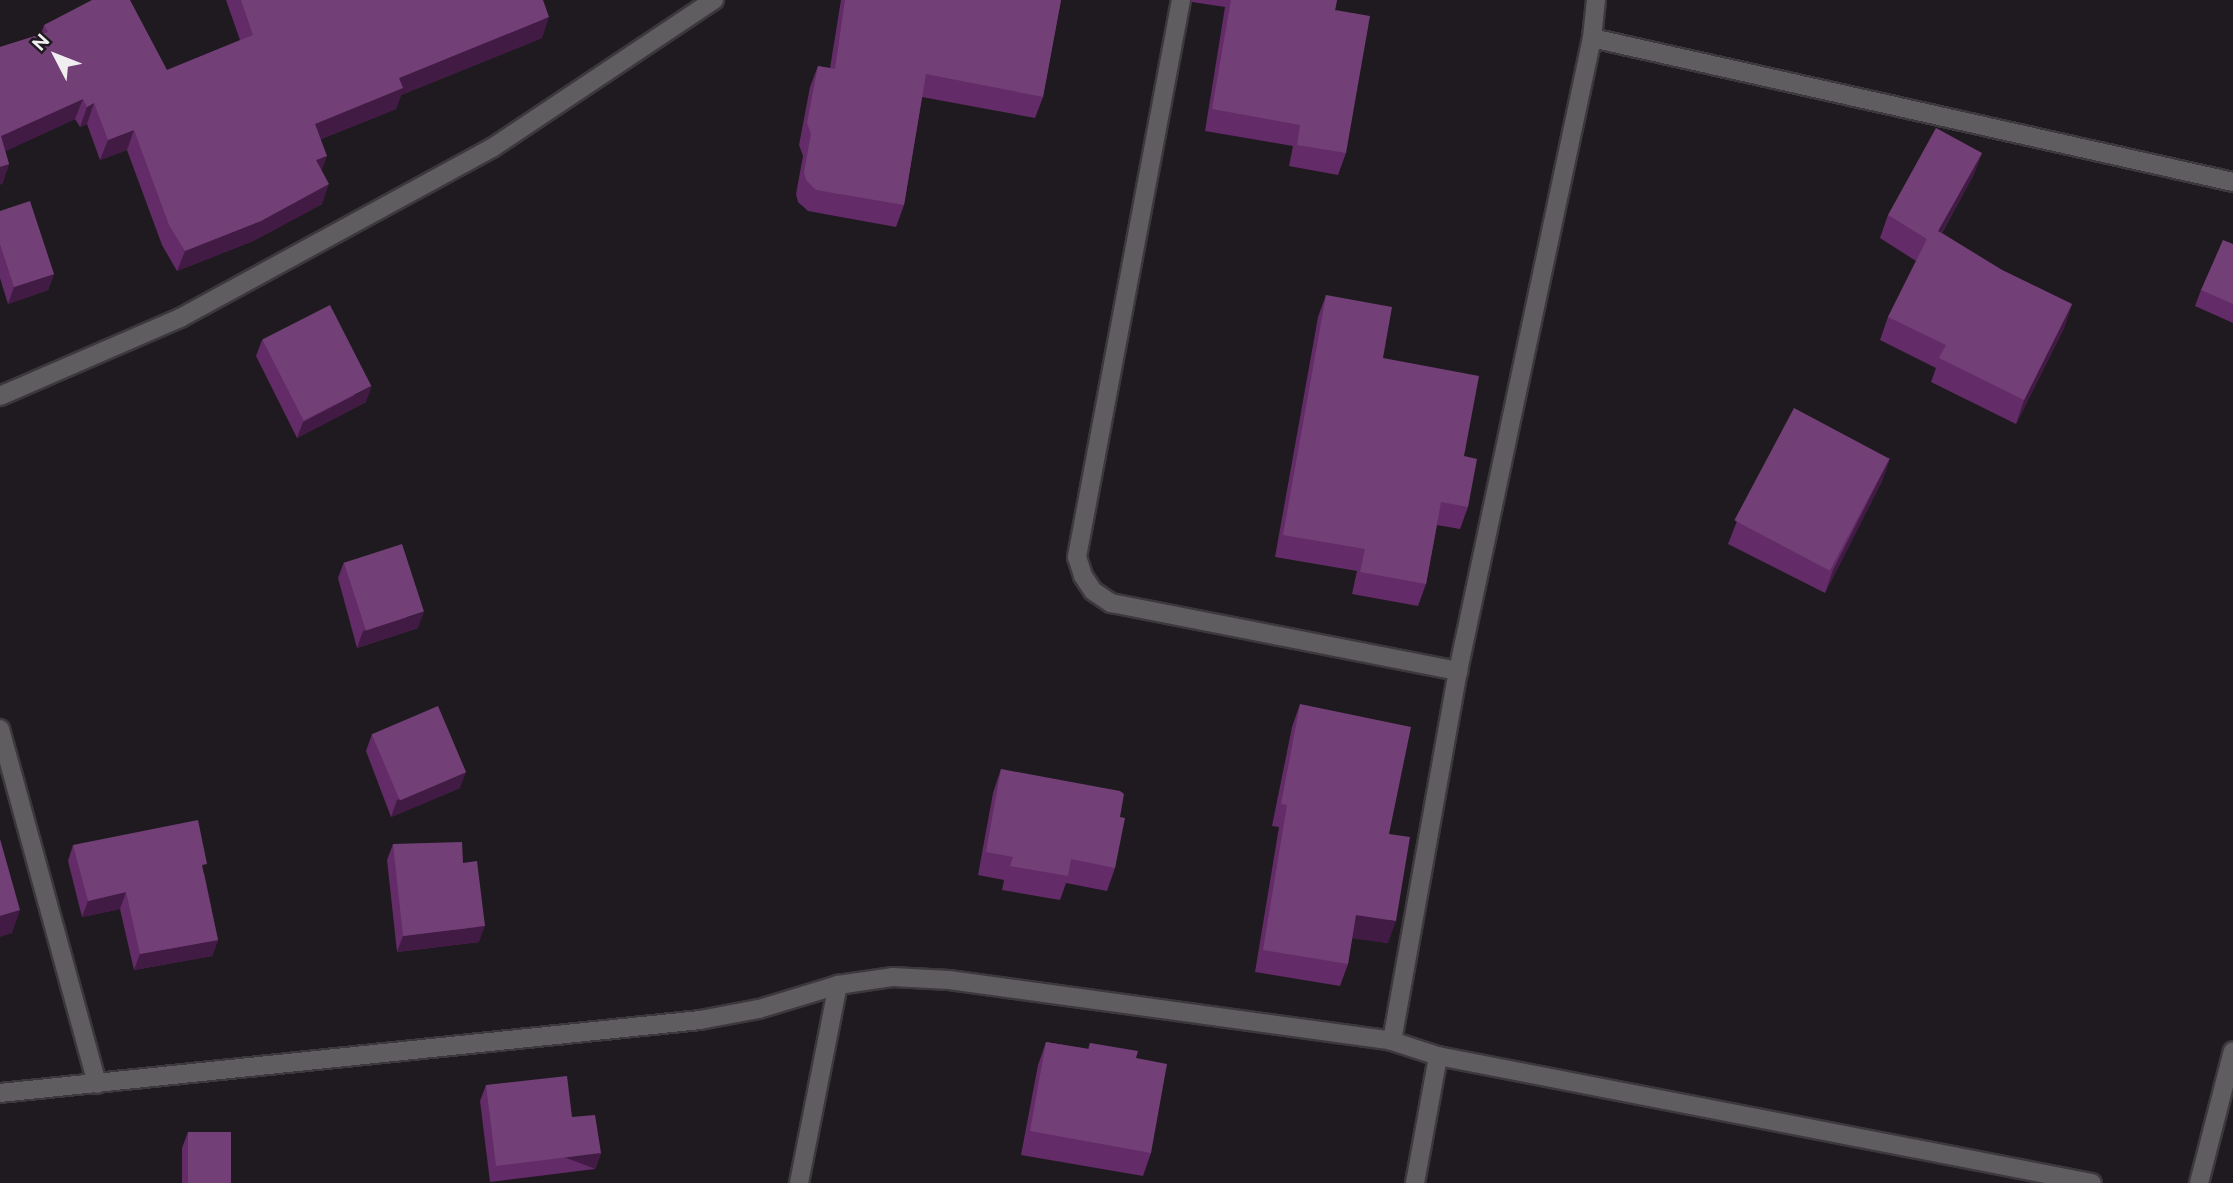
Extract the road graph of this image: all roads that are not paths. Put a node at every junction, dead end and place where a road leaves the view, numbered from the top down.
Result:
1 (714, 0) edge
2 (1181, 0) edge
3 (1596, 0) edge
4 (1592, 38) junction
5 (2233, 182) edge
6 (0, 396) edge
7 (1458, 671) junction
8 (0, 729) edge
9 (838, 985) junction
10 (1392, 1041) junction
11 (2233, 1051) edge
12 (1438, 1056) junction
13 (97, 1084) junction
14 (0, 1093) edge
15 (799, 1183) edge
16 (1415, 1183) edge
17 (2092, 1183) edge
18 (2199, 1183) edge

1 - 6 street
2 - 7 street
3 - 4 street
4 - 5 street
4 - 7 street
7 - 10 street
8 - 13 street
9 - 10 street
9 - 13 street
9 - 15 street
10 - 12 street
11 - 18 street
12 - 16 street
12 - 17 street
13 - 14 street

